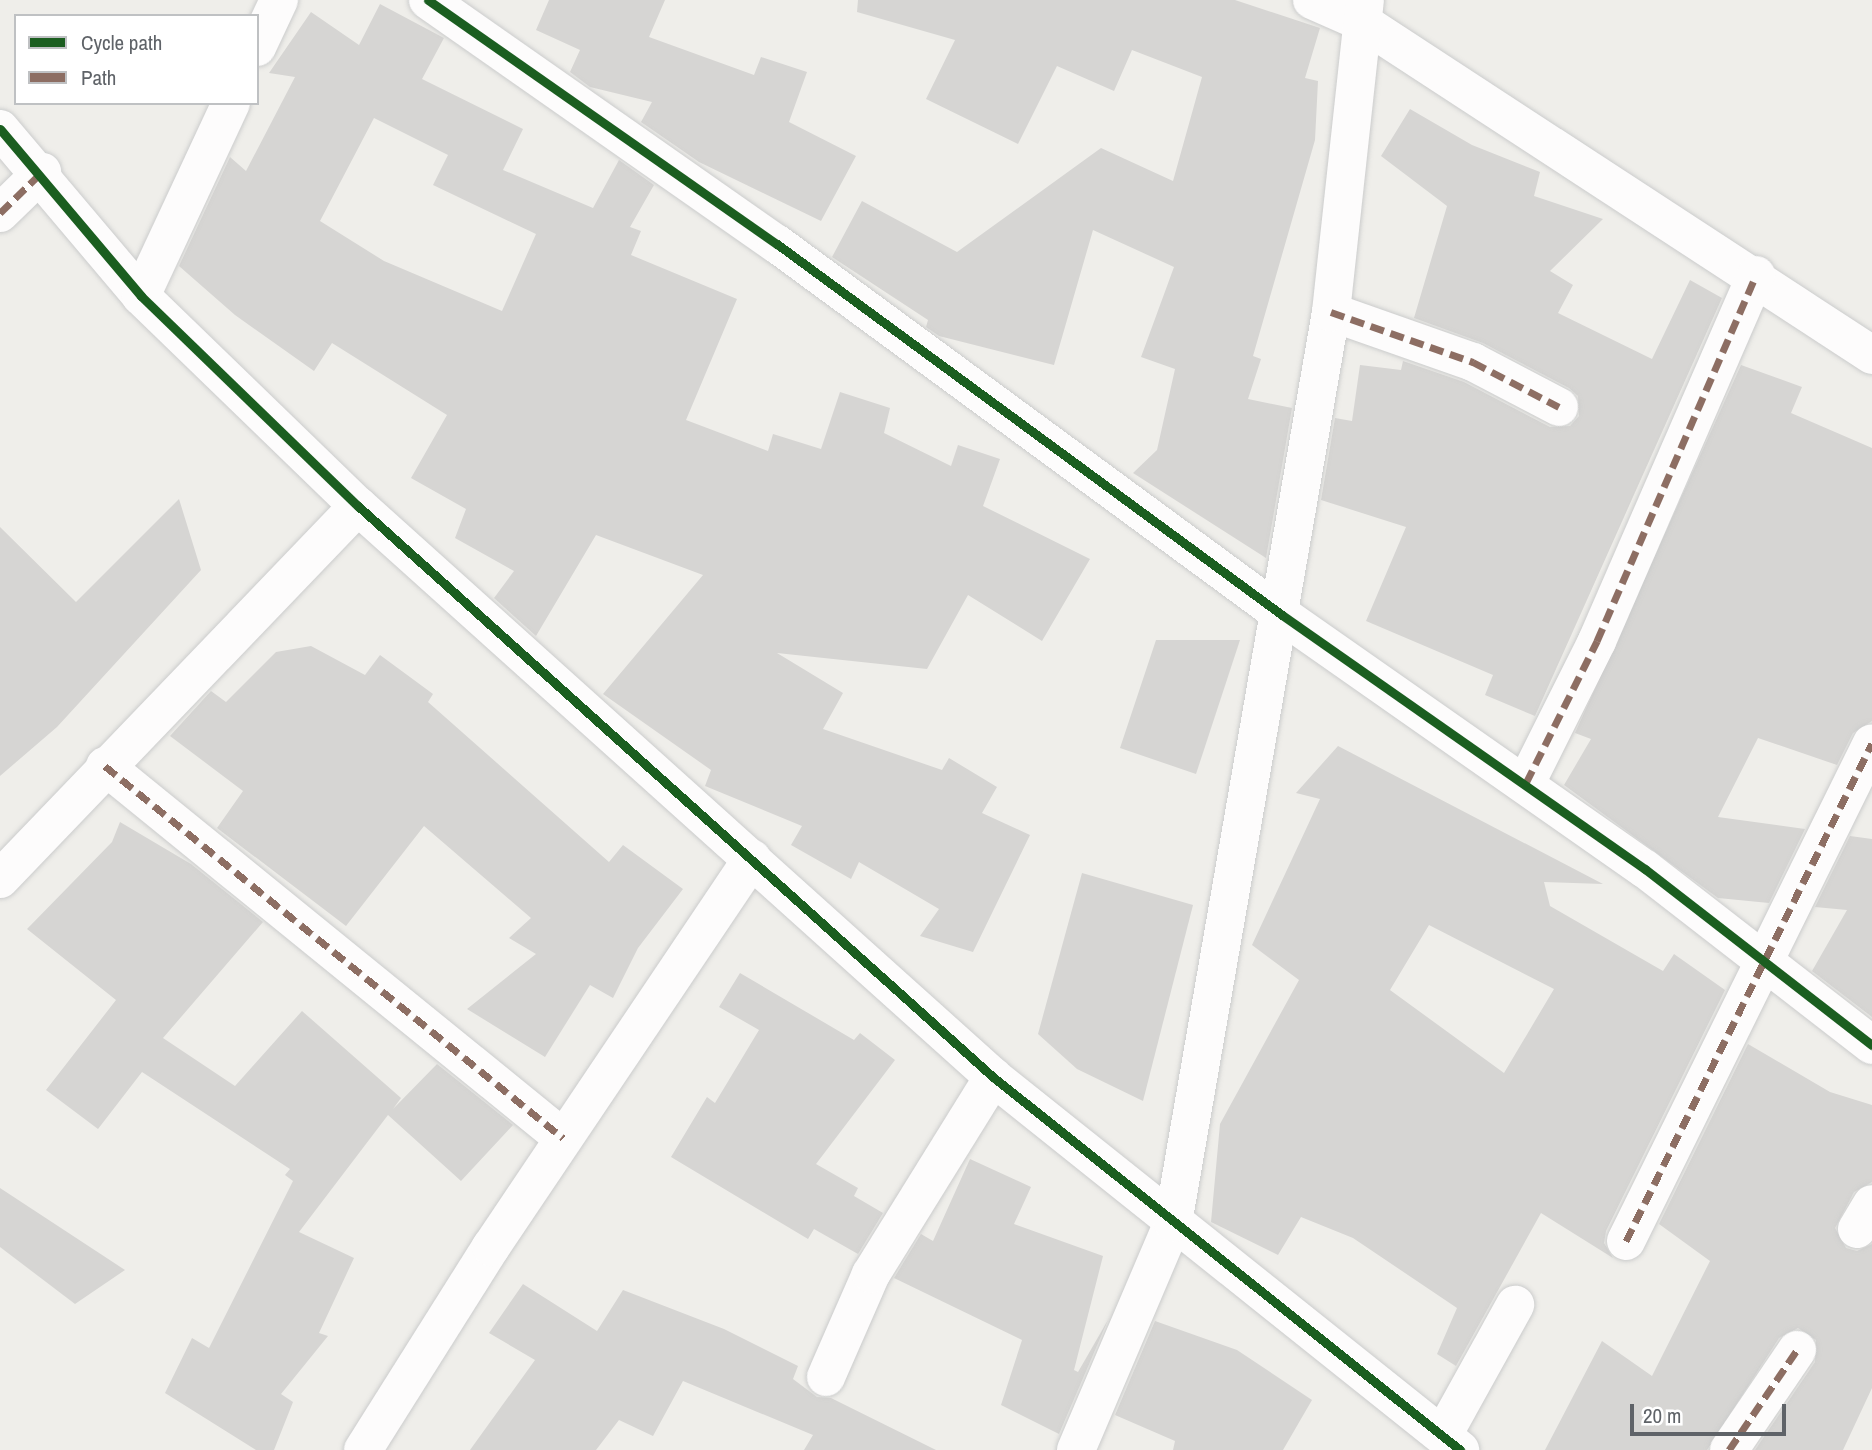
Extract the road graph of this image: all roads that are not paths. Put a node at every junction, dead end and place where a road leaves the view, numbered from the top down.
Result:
1 (279, 0) edge
2 (428, 0) edge
3 (1312, 0) edge
4 (1363, 11) edge
5 (259, 43) edge
6 (230, 105) edge
7 (0, 128) edge
8 (41, 172) junction
9 (0, 213) edge
10 (1756, 275) junction
11 (141, 296) junction
12 (1331, 312) junction
13 (1872, 355) edge
14 (1559, 407) dead end
15 (358, 506) junction
16 (1282, 615) junction
17 (1872, 743) edge
18 (105, 766) junction
19 (1526, 783) junction
20 (752, 859) junction
21 (0, 879) edge
22 (1768, 963) junction
23 (1872, 1045) edge
24 (993, 1077) junction
25 (564, 1139) junction
26 (1173, 1223) junction
27 (1626, 1241) dead end
28 (1515, 1305) dead end
29 (1797, 1350) dead end
30 (826, 1377) dead end
31 (1451, 1442) edge
32 (362, 1450) edge
33 (1076, 1450) edge
34 (1729, 1450) edge

1 - 5 street
2 - 16 street
3 - 4 street
4 - 10 street
4 - 12 street
6 - 11 street
7 - 8 street
8 - 9 street
8 - 11 street
10 - 13 street
10 - 19 street
11 - 15 street
12 - 14 street
12 - 16 street
15 - 18 street
15 - 20 street
16 - 19 street
16 - 26 street
17 - 22 street
18 - 21 street
18 - 25 street
19 - 22 street
20 - 24 street
20 - 25 street
22 - 23 street
22 - 27 street
24 - 26 street
24 - 30 street
25 - 32 street
26 - 31 street
26 - 33 street
28 - 31 street
29 - 34 street

